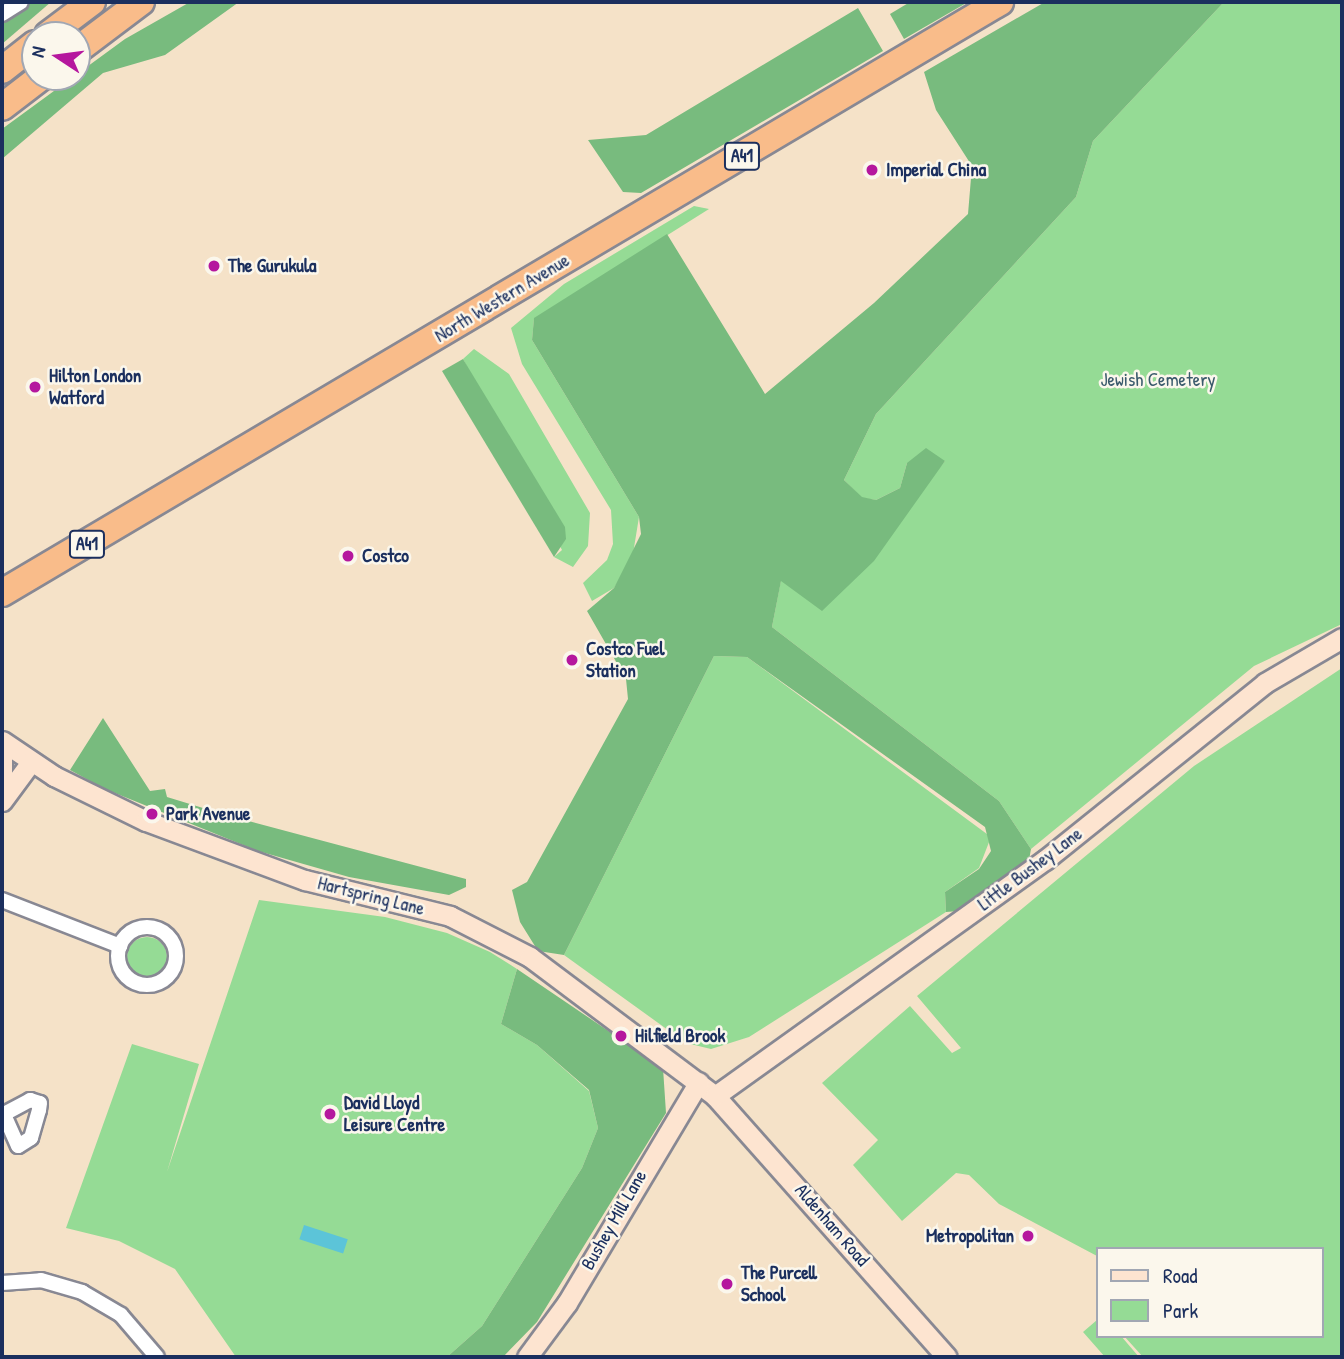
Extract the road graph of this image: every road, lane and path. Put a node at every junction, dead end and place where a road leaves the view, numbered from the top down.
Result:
1 (21, 2) edge
2 (92, 2) edge
3 (141, 2) edge
4 (1000, 2) edge
5 (2, 15) edge
6 (67, 21) edge
7 (91, 40) edge
8 (21, 55) edge
9 (2, 70) edge
10 (23, 91) edge
11 (2, 107) edge
12 (2, 593) edge
13 (1342, 638) edge
14 (2, 741) edge
15 (2, 751) edge
16 (31, 762) junction
17 (2, 790) edge
18 (2, 900) edge
19 (120, 946) junction
20 (699, 1082) junction
21 (715, 1096) junction
22 (2, 1283) edge
23 (157, 1357) edge
24 (527, 1357) edge
25 (947, 1357) edge

1 - 5 street
2 - 6 highway
3 - 7 highway
4 - 12 highway, North Western Avenue / A41
8 - 9 highway
10 - 11 highway
13 - 21 street, Little Bushey Lane
14 - 16 street, Hartspring Lane
15 - 17 street
16 - 17 street
16 - 20 street, Hartspring Lane
18 - 19 street
19 - 19 street
20 - 21 street, Hartspring Lane
20 - 24 street, Bushey Mill Lane
21 - 25 street, Aldenham Road
22 - 23 street

